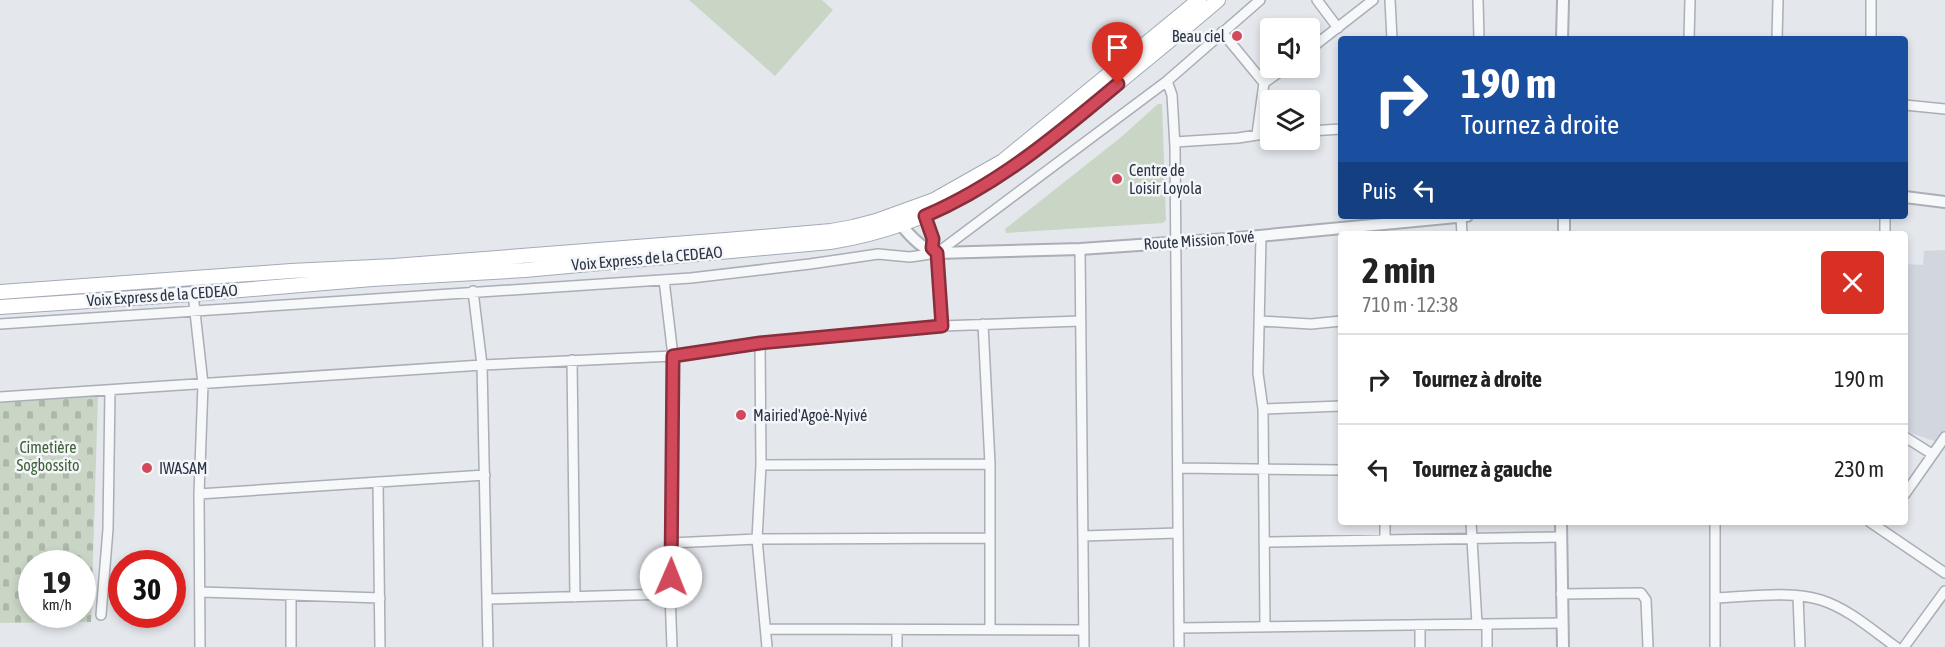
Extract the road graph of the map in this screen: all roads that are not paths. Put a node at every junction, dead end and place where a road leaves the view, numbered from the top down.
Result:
1 (1199, 0) edge
2 (1218, 0) edge
3 (1260, 0) edge
4 (1317, 0) edge
5 (1373, 0) edge
6 (1390, 0) edge
7 (1478, 0) edge
8 (1563, 0) edge
9 (1690, 0) edge
10 (1778, 0) edge
11 (1872, 0) edge
12 (1338, 28) junction
13 (1222, 32) junction
14 (1392, 36) edge
15 (1479, 36) edge
16 (1562, 36) edge
17 (1689, 36) edge
18 (1776, 36) edge
19 (1871, 36) edge
20 (1320, 42) edge
21 (1271, 78) edge
22 (1167, 81) junction
23 (1264, 83) junction
24 (1908, 105) edge
25 (1945, 109) edge
26 (1338, 129) edge
27 (1320, 130) edge
28 (1257, 134) junction
29 (1260, 134) edge
30 (1175, 142) junction
31 (1908, 197) edge
32 (1945, 202) edge
33 (925, 216) junction
34 (1440, 219) edge
35 (898, 220) junction
36 (1261, 236) junction
37 (1175, 242) junction
38 (1080, 249) junction
39 (934, 251) junction
40 (584, 257) junction
41 (664, 280) junction
42 (117, 284) junction
43 (473, 291) junction
44 (0, 292) edge
45 (193, 294) junction
46 (117, 299) junction
47 (0, 307) edge
48 (194, 311) junction
49 (1081, 321) junction
50 (1261, 321) junction
51 (1338, 321) edge
52 (0, 324) edge
53 (983, 324) junction
54 (942, 326) junction
55 (760, 343) junction
56 (673, 356) junction
57 (572, 360) junction
58 (482, 365) junction
59 (203, 384) junction
60 (110, 390) junction
61 (0, 397) edge
62 (1338, 406) edge
63 (1263, 409) junction
64 (1945, 437) edge
65 (1908, 439) edge
66 (1932, 454) junction
67 (990, 464) junction
68 (761, 465) junction
69 (1178, 468) junction
70 (1265, 469) junction
71 (1338, 470) edge
72 (485, 475) junction
73 (378, 482) junction
74 (1908, 490) edge
75 (200, 494) junction
76 (1385, 525) edge
77 (1471, 525) edge
78 (1562, 525) edge
79 (1715, 525) edge
80 (1884, 525) edge
81 (1178, 533) junction
82 (1083, 537) junction
83 (1561, 537) junction
84 (990, 538) junction
85 (757, 539) junction
86 (1385, 539) junction
87 (1471, 540) junction
88 (1265, 542) junction
89 (671, 543) junction
90 (1945, 573) edge
91 (1945, 591) edge
92 (201, 592) junction
93 (670, 594) junction
94 (1561, 594) junction
95 (291, 596) junction
96 (1798, 596) junction
97 (575, 597) junction
98 (380, 598) junction
99 (1715, 598) junction
100 (488, 599) junction
101 (101, 615) dead end
102 (1562, 623) junction
103 (1482, 624) junction
104 (1420, 625) junction
105 (1265, 626) junction
106 (1179, 628) junction
107 (767, 629) junction
108 (990, 629) junction
109 (897, 630) junction
110 (1083, 630) junction
111 (200, 647) edge
112 (291, 647) edge
113 (380, 647) edge
114 (488, 647) edge
115 (672, 647) edge
116 (767, 647) edge
117 (897, 647) edge
118 (1084, 647) edge
119 (1179, 647) edge
120 (1420, 647) edge
121 (1487, 647) edge
122 (1563, 647) edge
123 (1648, 647) edge
124 (1715, 647) edge
125 (1800, 647) edge
126 (1896, 647) edge
127 (1904, 647) edge

1 - 35 main road
2 - 33 main road
3 - 13 street
4 - 12 street
5 - 12 street
6 - 14 street
7 - 15 street
8 - 16 street
9 - 17 street
10 - 18 street
11 - 19 street
12 - 20 street
13 - 22 street
13 - 23 street
21 - 23 street
22 - 30 street
22 - 39 street
23 - 28 street
24 - 25 street
26 - 27 street
28 - 29 street
28 - 30 street
30 - 37 street
31 - 32 street
33 - 35 main road
33 - 39 street
34 - 36 street, Route Mission Tové
35 - 39 street
35 - 40 main road
36 - 37 street, Route Mission Tové
36 - 50 street
37 - 38 street, Route Mission Tové
37 - 69 street
38 - 39 street, Route Mission Tové
38 - 49 street
39 - 41 street
39 - 54 street
40 - 42 main road
40 - 45 main road, Voix Express de la CEDEAO
41 - 43 street
41 - 56 street
42 - 44 main road
42 - 46 main road
43 - 48 street
43 - 58 street
45 - 46 main road, Voix Express de la CEDEAO
45 - 48 street
46 - 47 main road, Voix Express de la CEDEAO
48 - 52 street
48 - 59 street
49 - 53 street
49 - 82 street
50 - 51 street
50 - 63 street
53 - 54 street
53 - 67 street
54 - 55 street
55 - 56 street
55 - 68 street
56 - 57 street
56 - 89 street
57 - 58 street
57 - 97 street
58 - 59 street
58 - 72 street
59 - 60 street
59 - 75 street
60 - 61 street
60 - 101 street
62 - 63 street
63 - 70 street
64 - 66 street
65 - 66 street
66 - 74 street
67 - 68 street
67 - 84 street
68 - 85 street
69 - 70 street
69 - 81 street
70 - 71 street
70 - 88 street
72 - 73 street
72 - 100 street
73 - 75 street
73 - 98 street
75 - 92 street
76 - 86 street
77 - 87 street
78 - 83 street
79 - 99 street
80 - 90 street
81 - 82 street
81 - 106 street
82 - 110 street
83 - 87 street
83 - 94 street
84 - 85 street
84 - 108 street
85 - 89 street
85 - 107 street
86 - 87 street
86 - 88 street
87 - 103 street
88 - 105 street
89 - 93 street
91 - 127 street
92 - 95 street
92 - 111 street
93 - 97 street
93 - 115 street
94 - 102 street
94 - 123 street
95 - 98 street
95 - 112 street
96 - 99 street
96 - 125 street
96 - 126 street
97 - 100 street
98 - 113 street
99 - 124 street
100 - 114 street
102 - 103 street
102 - 122 street
103 - 104 street
103 - 121 street
104 - 105 street
104 - 120 street
105 - 106 street
106 - 119 street
107 - 109 street
107 - 116 street
108 - 109 street
108 - 110 street
109 - 117 street
110 - 118 street

